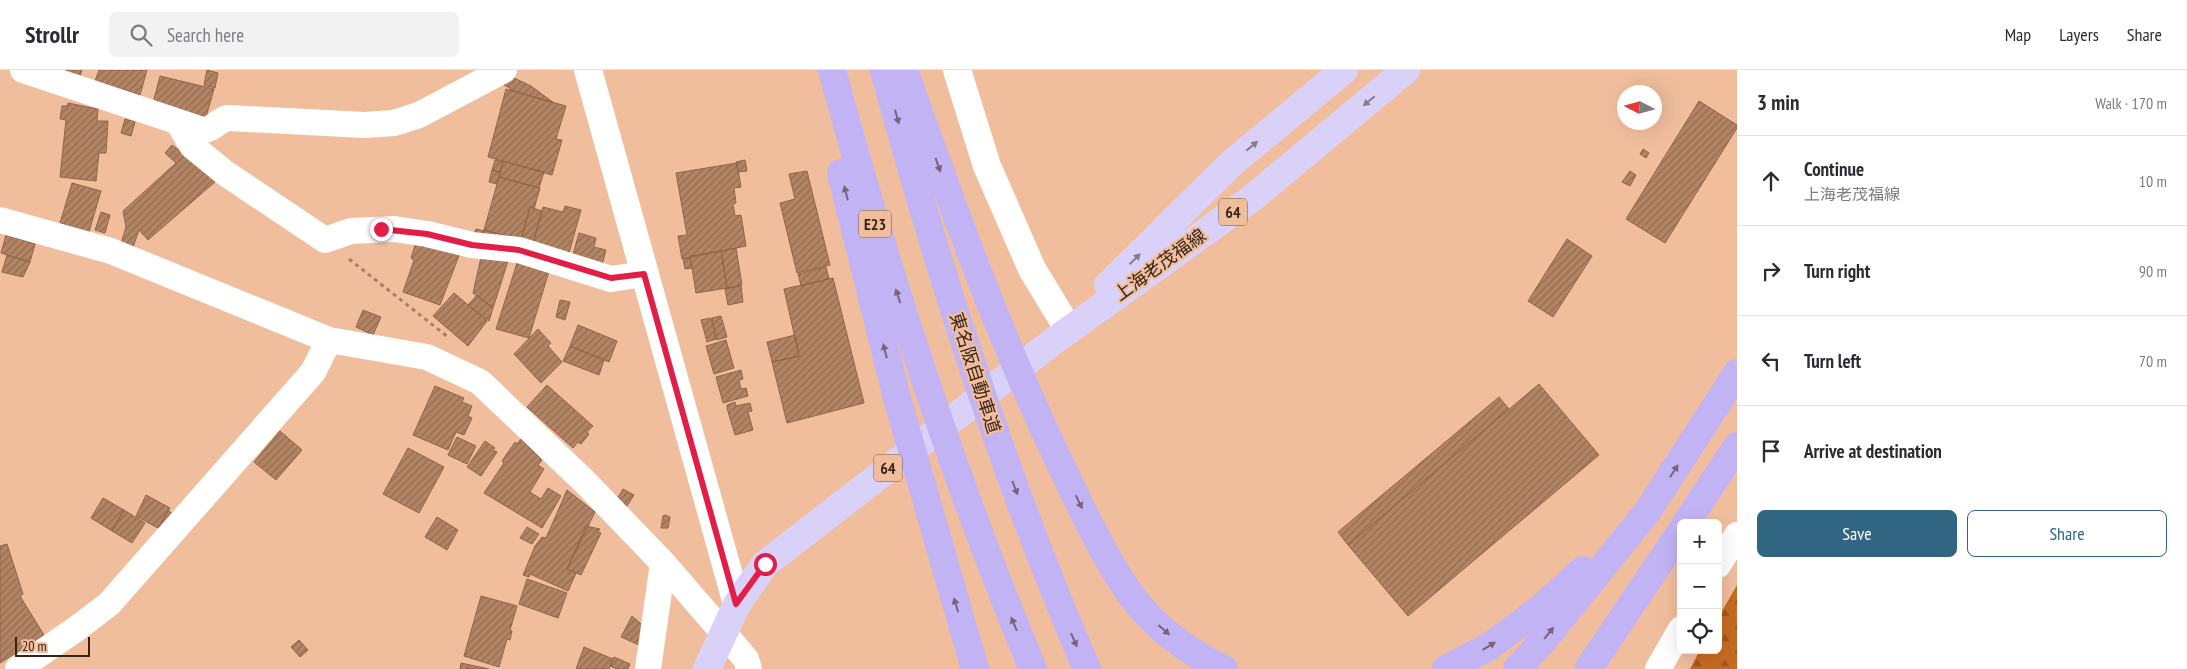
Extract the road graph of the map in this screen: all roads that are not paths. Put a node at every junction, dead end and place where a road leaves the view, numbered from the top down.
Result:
1 (23, 70) edge
2 (504, 70) edge
3 (588, 70) edge
4 (815, 70) edge
5 (832, 70) edge
6 (884, 70) edge
7 (904, 70) edge
8 (957, 70) edge
9 (1344, 70) edge
10 (1406, 70) edge
11 (179, 124) junction
12 (0, 220) edge
13 (644, 274) junction
14 (1062, 333) junction
15 (329, 340) junction
16 (1737, 374) edge
17 (1737, 446) edge
18 (1647, 512) junction
19 (1689, 519) edge
20 (1737, 535) edge
21 (1677, 537) edge
22 (1660, 562) junction
23 (1719, 564) edge
24 (667, 567) junction
25 (736, 604) junction
26 (1677, 636) edge
27 (748, 664) edge
28 (18, 669) edge
29 (648, 669) edge
30 (706, 669) edge
31 (975, 669) edge
32 (1033, 669) edge
33 (1087, 669) edge
34 (1224, 669) edge
35 (1446, 669) edge
36 (1517, 669) edge
37 (1588, 669) edge
38 (1606, 669) edge
39 (1658, 669) edge

1 - 11 street
2 - 11 street
3 - 13 street
31 -> 4 highway
32 -> 5 highway, E23
6 -> 33 highway, 東名阪自動車道
7 -> 34 highway
8 - 14 street
14 -> 9 main road, 上海老茂福線 / 64
10 -> 14 main road, 上海老茂福線 / 64
11 - 13 street
12 - 15 street
13 - 25 street
14 - 25 main road, 上海老茂福線 / 64
15 - 24 street
15 - 28 street
18 -> 16 highway
17 - 19 highway
35 -> 18 highway
36 -> 18 highway
20 - 23 street
21 - 22 highway
22 - 37 highway
22 - 38 highway
24 - 27 street
24 - 29 street
25 - 30 main road, 上海老茂福線 / 64
26 - 39 street

